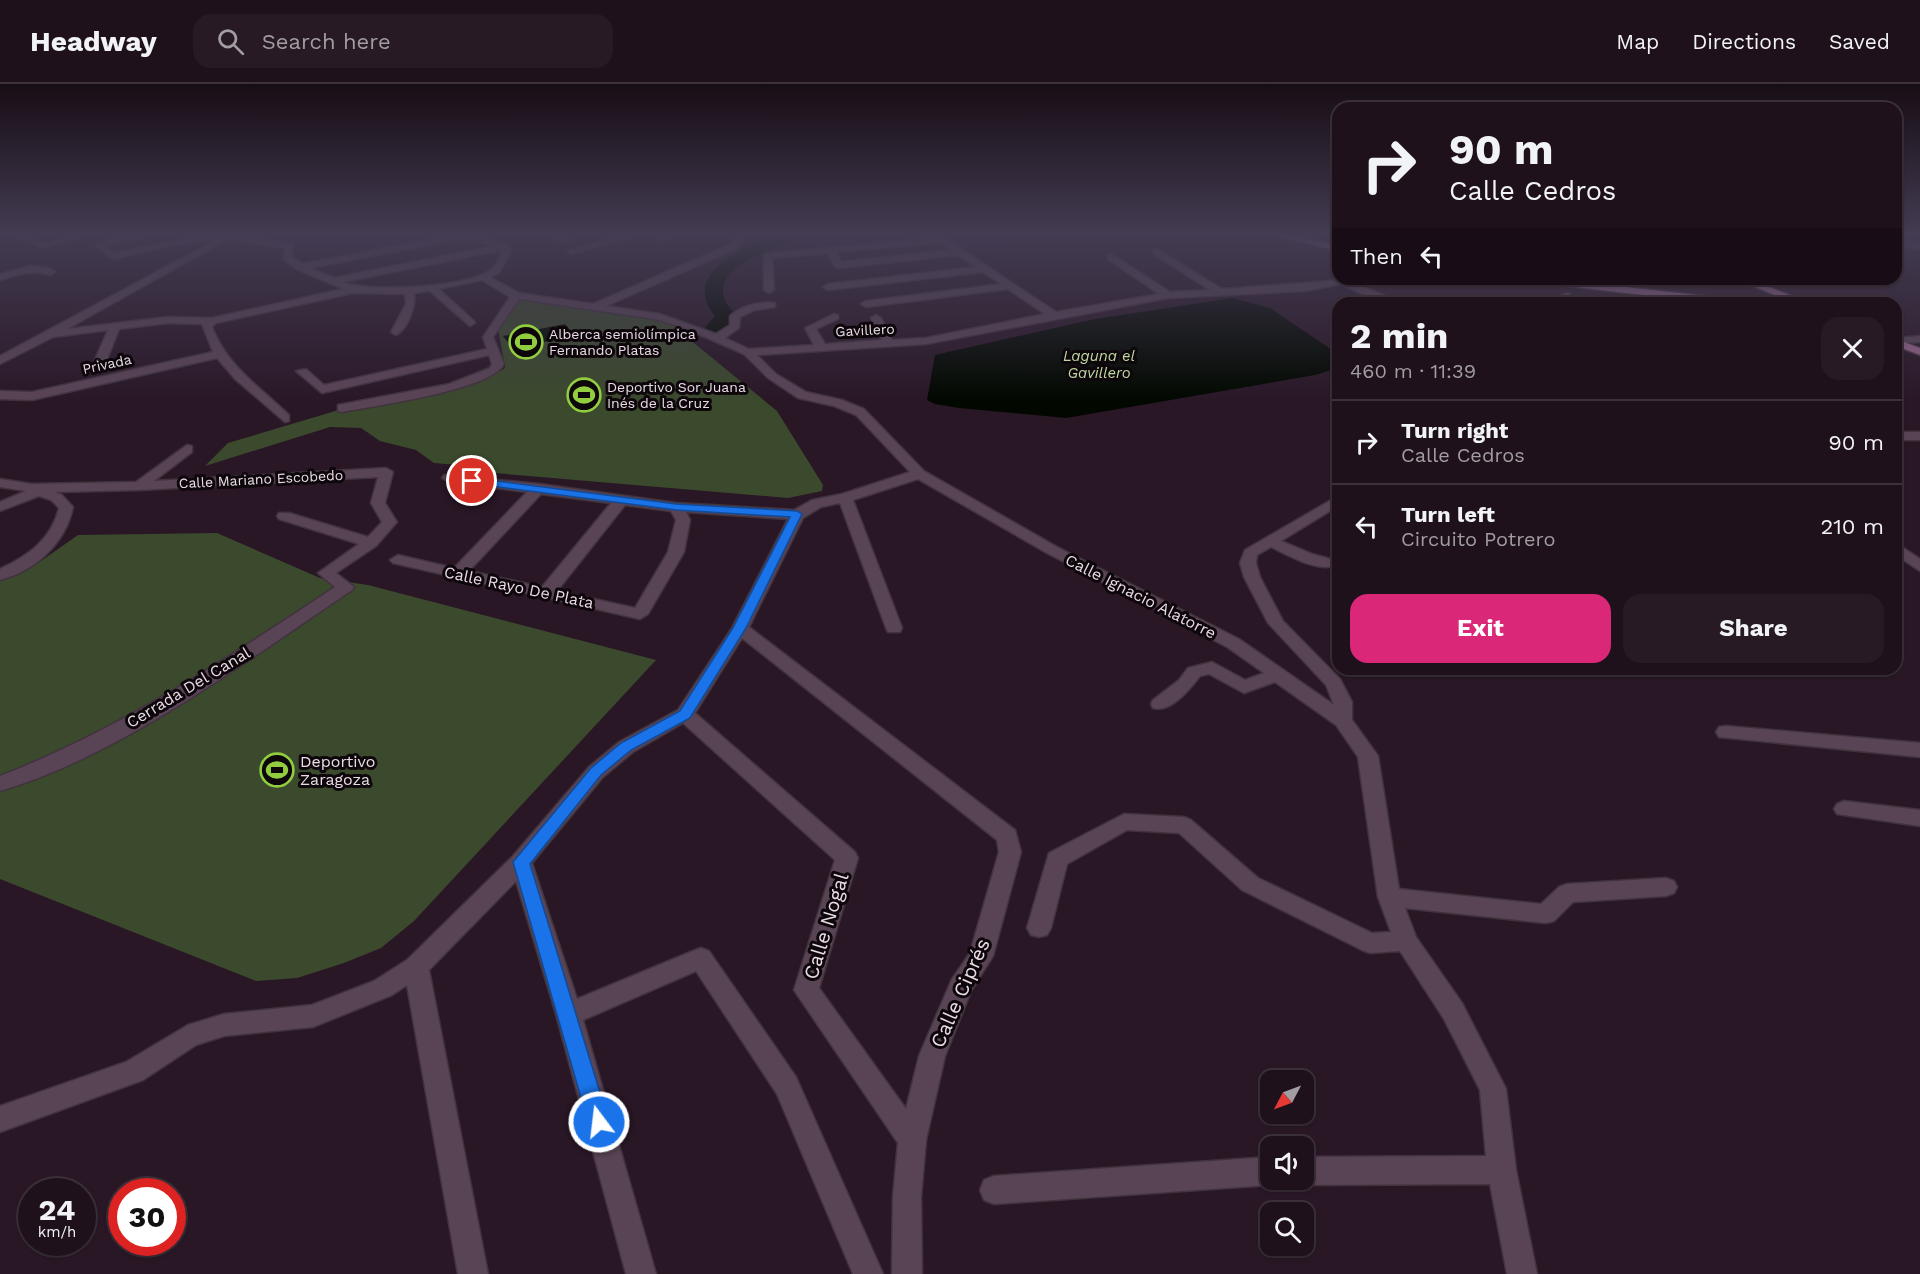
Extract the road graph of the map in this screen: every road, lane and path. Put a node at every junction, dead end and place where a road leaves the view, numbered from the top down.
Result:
1 (128, 291) edge
2 (351, 291) edge
3 (383, 291) edge
4 (409, 291) junction
5 (413, 291) edge
6 (435, 291) edge
7 (506, 291) edge
8 (633, 291) edge
9 (973, 291) edge
10 (1016, 291) edge
11 (1161, 291) edge
12 (1218, 291) joint
13 (1232, 291) edge
14 (1631, 291) edge
15 (1168, 295) junction
16 (516, 296) junction
17 (1687, 297) edge
18 (866, 304) dead end
19 (771, 305) dead end
20 (597, 306) junction
21 (1054, 315) junction
22 (834, 317) dead end
23 (876, 318) dead end
24 (212, 321) junction
25 (470, 323) dead end
26 (115, 326) junction
27 (396, 332) dead end
28 (48, 334) junction
29 (717, 338) junction
30 (1920, 339) edge
31 (1902, 340) edge
32 (1902, 341) edge
33 (1902, 342) edge
34 (889, 344) junction
35 (1920, 346) edge
36 (822, 348) junction
37 (492, 351) junction
38 (748, 352) junction
39 (1920, 352) edge
40 (219, 354) junction
41 (0, 361) edge
42 (100, 362) dead end
43 (302, 371) dead end
44 (0, 395) edge
45 (342, 408) dead end
46 (285, 418) dead end
47 (1920, 435) edge
48 (1902, 436) edge
49 (187, 449) dead end
50 (919, 474) junction
51 (449, 478) dead end
52 (0, 483) edge
53 (139, 486) junction
54 (539, 488) junction
55 (35, 489) junction
56 (845, 498) junction
57 (622, 499) junction
58 (1332, 505) edge
59 (0, 507) edge
60 (676, 507) junction
61 (797, 514) junction
62 (284, 516) dead end
63 (1272, 542) junction
64 (371, 543) junction
65 (1902, 552) edge
66 (398, 560) dead end
67 (1329, 563) dead end
68 (1920, 566) edge
69 (326, 573) joint
70 (458, 573) junction
71 (0, 575) edge
72 (547, 592) junction
73 (740, 628) junction
74 (894, 628) dead end
75 (1276, 675) junction
76 (1160, 704) dead end
77 (685, 714) junction
78 (1343, 721) junction
79 (1726, 732) dead end
80 (1920, 750) edge
81 (0, 784) edge
82 (1844, 809) dead end
83 (1920, 818) edge
84 (521, 862) junction
85 (1666, 887) dead end
86 (1389, 897) junction
87 (1039, 928) dead end
88 (1406, 941) junction
89 (416, 967) junction
90 (568, 1014) junction
91 (0, 1119) edge
92 (912, 1140) junction
93 (1502, 1170) junction
94 (1314, 1171) edge
95 (1260, 1172) edge
96 (994, 1190) dead end
97 (473, 1274) edge
98 (641, 1274) edge
99 (868, 1274) edge
100 (907, 1274) edge
101 (1522, 1274) edge

1 - 28 street
2 - 24 street
3 - 4 street
4 - 5 street
4 - 27 street
6 - 25 street
7 - 16 street, Calle Ignacio Alatorre
8 - 20 street
9 - 18 street
10 - 21 street
11 - 15 street
12 - 13 street, Gavillero
12 - 15 street, Gavillero
14 - 17 main road
15 - 21 street, Gavillero
16 - 20 street, Calle Ignacio Alatorre
16 - 37 street
19 - 29 street
20 - 29 street, Calle Ignacio Alatorre
21 - 34 street, Gavillero
22 - 36 street
23 - 34 street
24 - 26 street
24 - 40 street
26 - 28 street
26 - 42 street
28 - 41 street
29 - 38 street, Calle Ignacio Alatorre
30 - 31 street
32 - 35 main road
33 - 39 main road
34 - 36 street, Gavillero
36 - 38 street, Gavillero
37 - 43 street
37 - 45 street
38 - 50 street, Calle Ignacio Alatorre
40 - 44 street, Privada
40 - 46 street
47 - 48 street
49 - 53 street
50 - 56 street
50 - 75 street, Calle Ignacio Alatorre
51 - 54 street
52 - 55 street, Calle Mariano Escobedo
53 - 55 street, Calle Mariano Escobedo
53 - 64 street, Calle Mariano Escobedo
54 - 57 street
54 - 70 street
55 - 59 street
55 - 71 street
56 - 61 street
56 - 74 street
57 - 60 street
57 - 72 street
58 - 63 street
60 - 61 street
60 - 72 street, Calle Rayo De Plata
61 - 73 street
62 - 64 street
63 - 67 street
63 - 78 street
64 - 69 street, Calle Mariano Escobedo
65 - 68 street
66 - 70 street, Calle Rayo De Plata
69 - 81 street, Cerrada Del Canal
70 - 72 street, Calle Rayo De Plata
73 - 77 street
73 - 92 street, Calle Ciprés
75 - 76 street
75 - 78 street, Calle Ignacio Alatorre
77 - 84 street
77 - 92 street, Calle Nogal
78 - 86 street, Calle Ignacio Alatorre
79 - 80 street
82 - 83 street
84 - 89 street
84 - 90 street
85 - 86 street
86 - 88 street, Calle Ignacio Alatorre
87 - 88 street
88 - 93 street, Calle Ignacio Alatorre
89 - 91 street
89 - 97 street
90 - 98 street
90 - 99 street
92 - 100 street, Calle Ciprés
93 - 94 street
93 - 101 street, Calle Ignacio Alatorre
95 - 96 street

